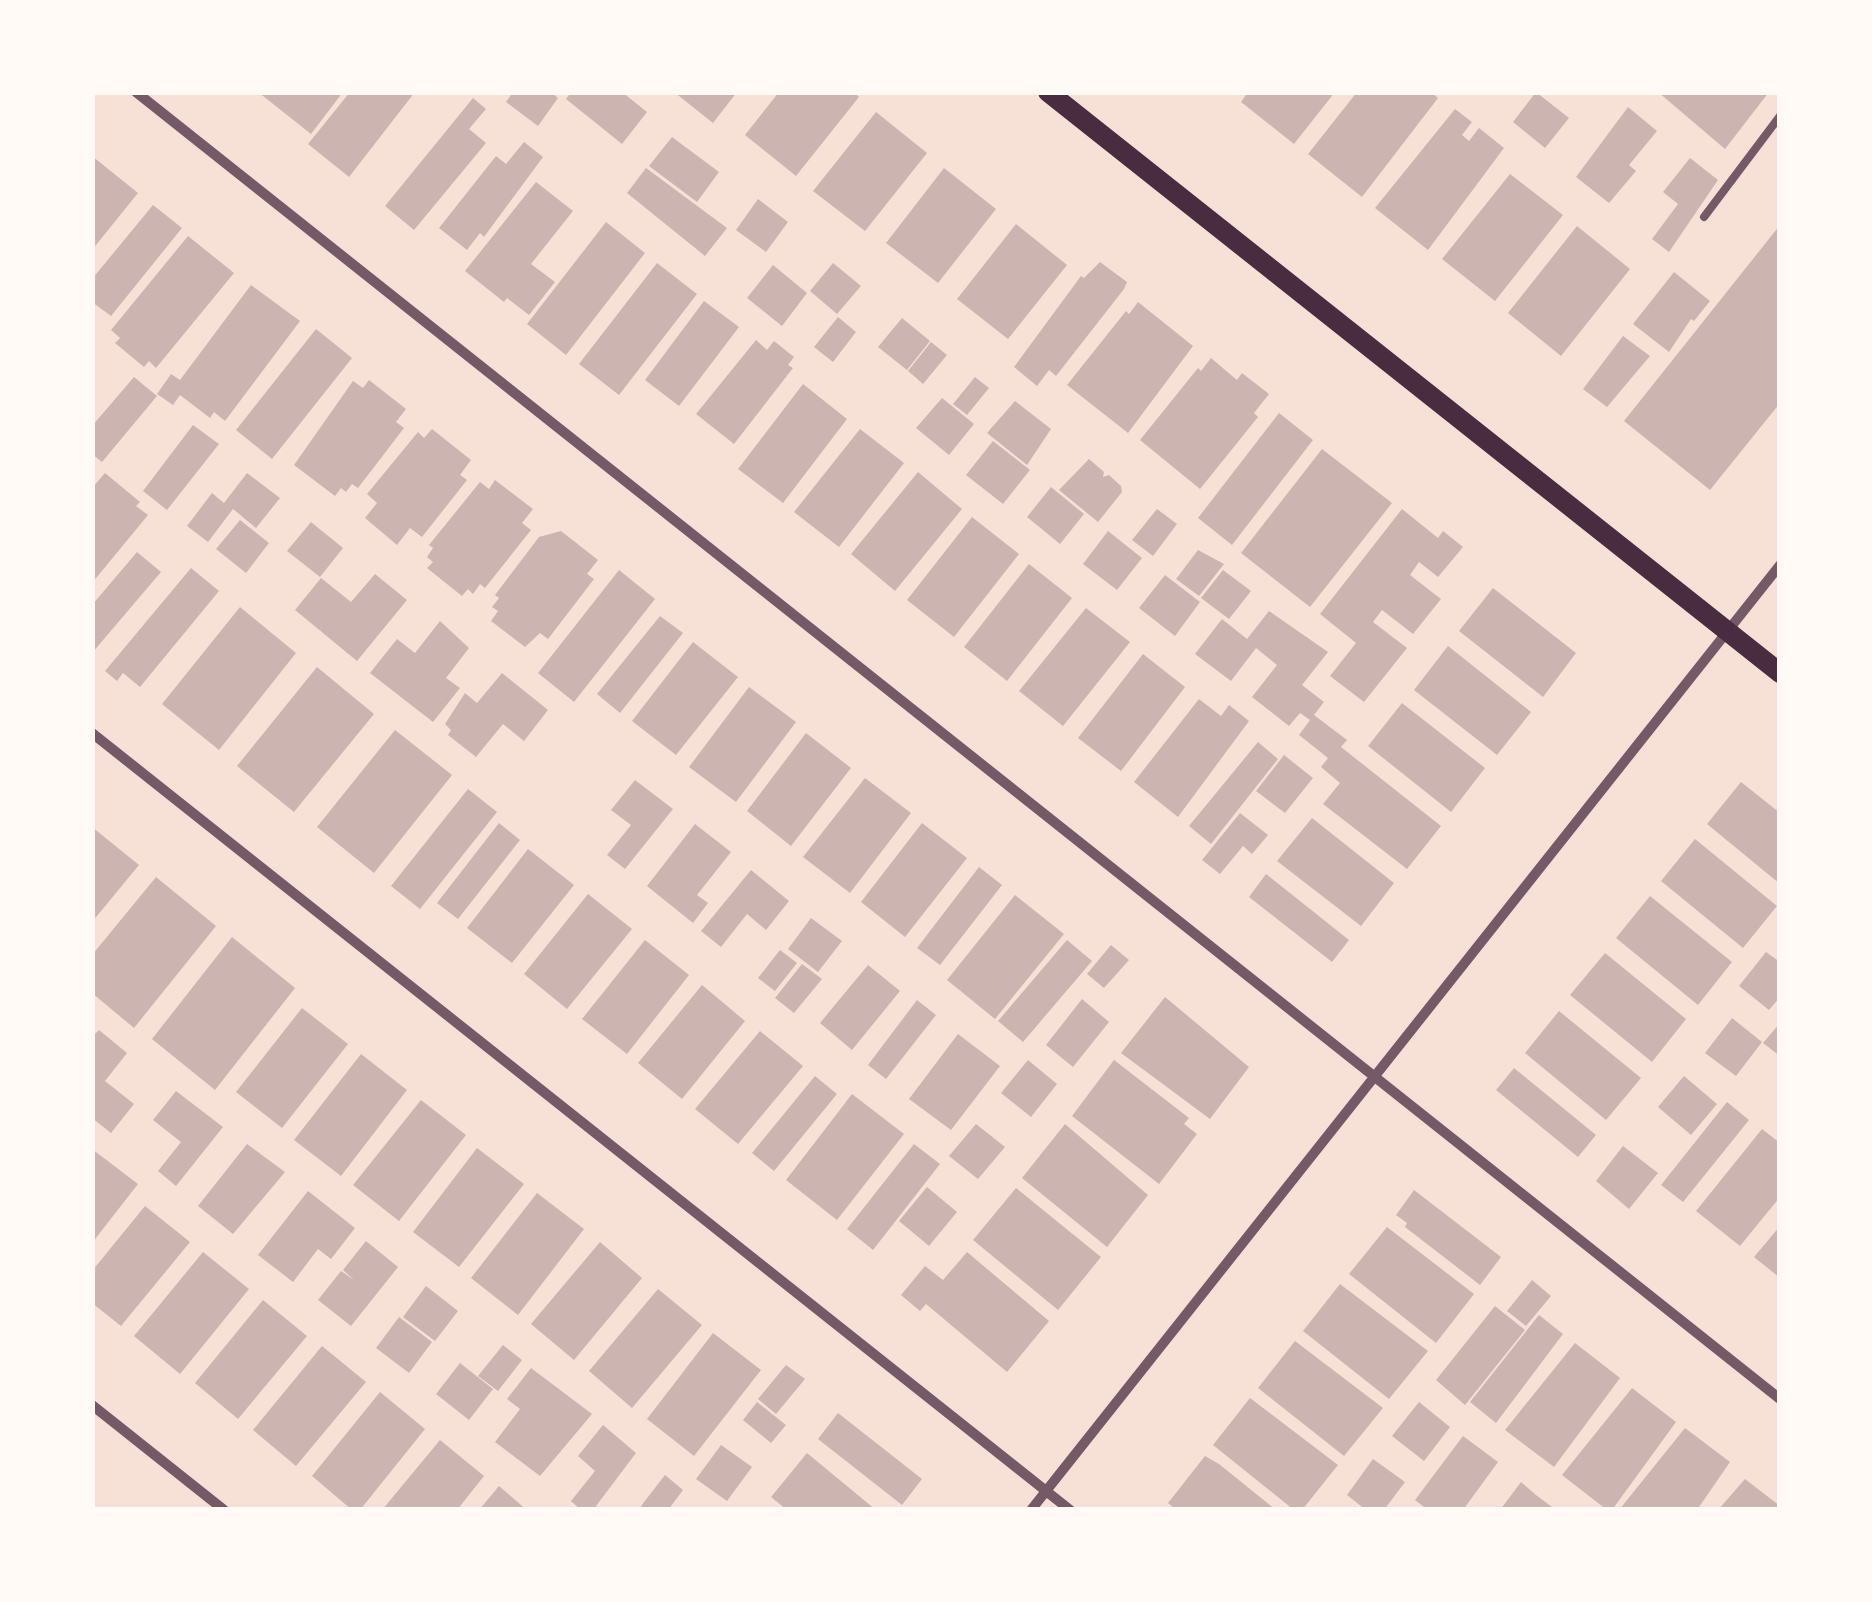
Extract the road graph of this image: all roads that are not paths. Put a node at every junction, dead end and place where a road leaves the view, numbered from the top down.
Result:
1 (136, 92) edge
2 (1048, 92) edge
3 (1780, 116) edge
4 (1704, 217) dead end
5 (1780, 566) edge
6 (1728, 632) junction
7 (1780, 673) edge
8 (92, 733) edge
9 (1373, 1077) junction
10 (1780, 1399) edge
11 (92, 1405) edge
12 (1046, 1490) junction
13 (224, 1510) edge
14 (1031, 1510) edge
15 (1070, 1510) edge

1 - 9 street
2 - 6 main road
3 - 4 lane
5 - 6 street
6 - 7 main road
6 - 9 street
8 - 12 street
9 - 10 street
9 - 12 street
11 - 13 street
12 - 14 street
12 - 15 street

